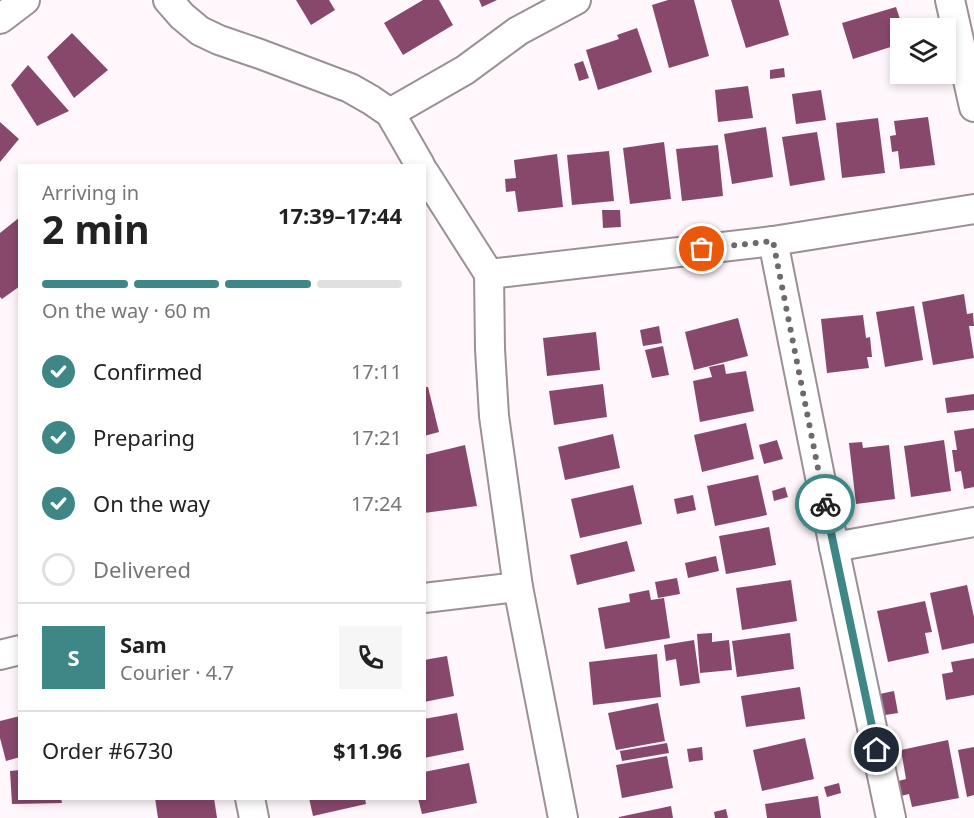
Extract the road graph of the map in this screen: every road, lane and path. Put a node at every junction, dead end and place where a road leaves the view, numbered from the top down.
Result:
1 (25, 0) edge
2 (168, 0) edge
3 (576, 0) edge
4 (950, 0) edge
5 (0, 19) edge
6 (974, 107) edge
7 (390, 113) junction
8 (419, 164) edge
9 (426, 175) edge
10 (974, 209) edge
11 (773, 241) junction
12 (489, 274) junction
13 (974, 522) edge
14 (834, 547) junction
15 (519, 587) junction
16 (426, 598) edge
17 (18, 650) edge
18 (0, 655) edge
19 (250, 800) edge
20 (254, 818) edge
21 (563, 818) edge
22 (891, 818) edge

1 - 5 street
2 - 7 street
3 - 7 street
4 - 6 street
7 - 8 street
9 - 12 street
10 - 11 street
11 - 12 street
11 - 14 street
12 - 15 street
13 - 14 street
14 - 22 street
15 - 16 street
15 - 21 street
17 - 18 street
19 - 20 street

